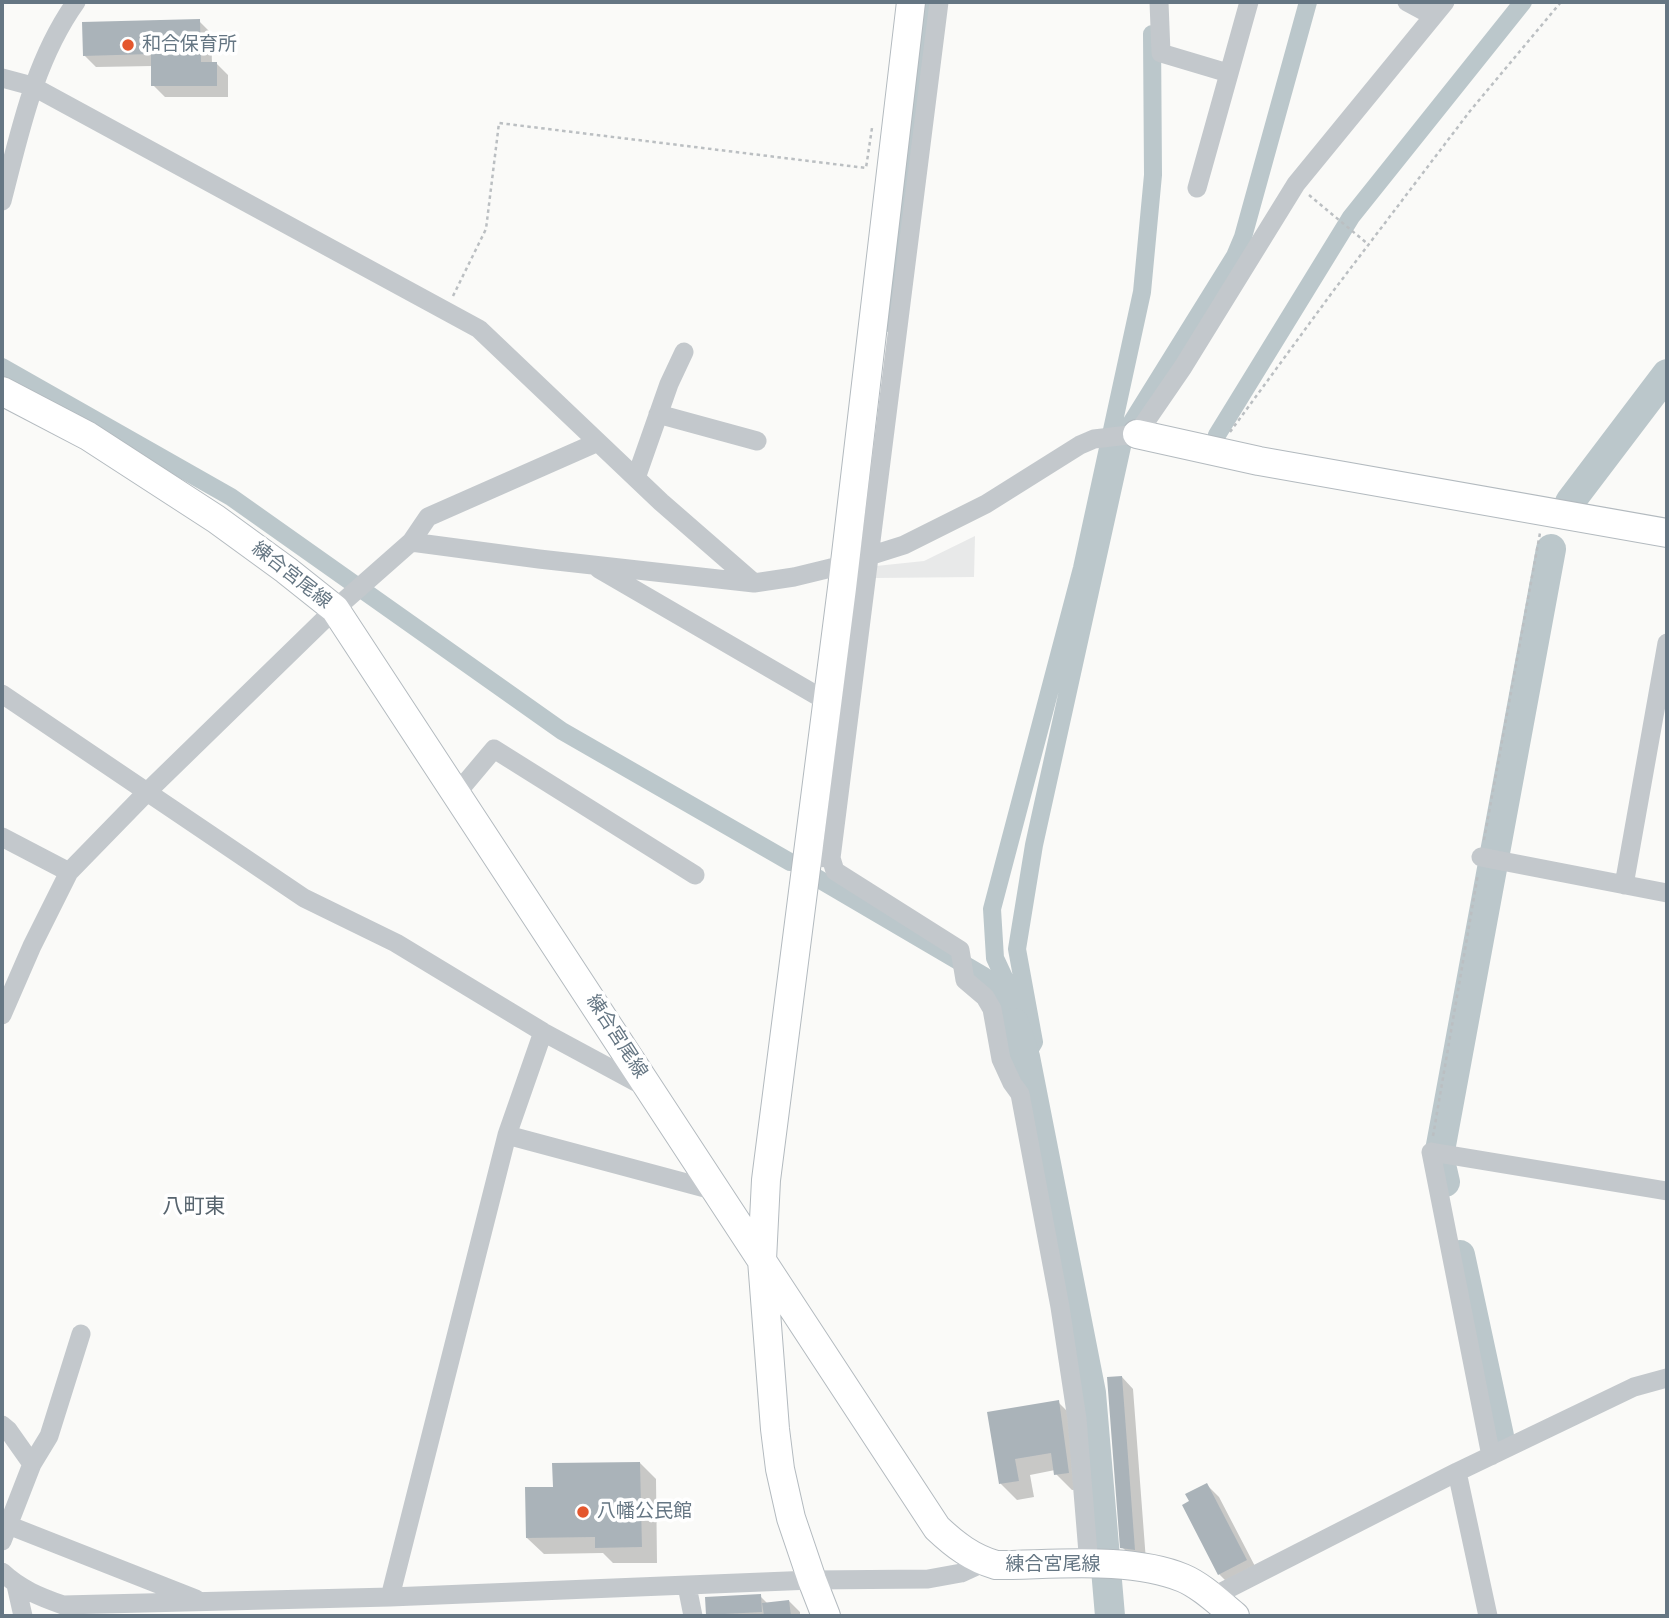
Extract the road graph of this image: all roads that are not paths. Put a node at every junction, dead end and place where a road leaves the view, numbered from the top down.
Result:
1 (76, 2) edge
2 (911, 2) edge
3 (939, 2) edge
4 (1159, 2) edge
5 (1249, 2) edge
6 (1407, 2) edge
7 (1439, 9) edge
8 (1228, 73) junction
9 (2, 78) edge
10 (32, 86) junction
11 (1197, 188) dead end
12 (2, 201) edge
13 (684, 352) dead end
14 (2, 391) edge
15 (658, 414) junction
16 (1133, 435) junction
17 (757, 441) dead end
18 (597, 442) junction
19 (636, 478) junction
20 (1667, 533) edge
21 (411, 542) junction
22 (857, 560) junction
23 (590, 565) junction
24 (754, 583) junction
25 (335, 609) junction
26 (1667, 643) edge
27 (2, 694) edge
28 (828, 702) junction
29 (146, 793) junction
30 (457, 793) junction
31 (2, 837) edge
32 (820, 857) junction
33 (1481, 857) road end
34 (69, 872) junction
35 (695, 875) dead end
36 (1624, 885) junction
37 (1667, 893) edge
38 (2, 1015) edge
39 (543, 1032) junction
40 (650, 1090) junction
41 (507, 1135) junction
42 (1667, 1191) edge
43 (720, 1192) junction
44 (762, 1260) junction
45 (81, 1334) dead end
46 (1667, 1378) edge
47 (2, 1425) edge
48 (1491, 1456) junction
49 (32, 1464) junction
50 (1457, 1472) junction
51 (5, 1533) edge
52 (985, 1562) junction
53 (1089, 1565) junction
54 (811, 1580) junction
55 (6, 1581) edge
56 (687, 1586) junction
57 (390, 1597) junction
58 (1212, 1597) junction
59 (206, 1603) junction
60 (279, 1608) edge
61 (23, 1616) edge
62 (693, 1616) edge
63 (827, 1616) edge
64 (1235, 1616) edge
65 (1488, 1616) edge

1 - 10 street
2 - 22 street
3 - 22 street
4 - 8 street
5 - 8 street
6 - 7 street
7 - 16 street
8 - 11 street
9 - 10 street
10 - 12 street
10 - 18 street
13 - 15 street
14 - 25 street, 練合宮尾線
15 - 17 street
15 - 19 street
16 - 20 street
16 - 22 street
18 - 19 street
18 - 21 street
19 - 24 street
21 - 23 street
21 - 25 street
22 - 24 street
22 - 28 street
22 - 32 street
23 - 24 street
23 - 28 street
25 - 29 street
25 - 30 street, 練合宮尾線
26 - 36 street
27 - 29 street
28 - 32 street
29 - 34 street
29 - 39 street
30 - 35 street
30 - 40 street, 練合宮尾線
31 - 34 street
32 - 44 street
32 - 53 street
33 - 36 street
34 - 38 street
36 - 37 street
39 - 40 street
39 - 41 street
40 - 43 street, 練合宮尾線
41 - 43 street
41 - 57 street
42 - 48 street
43 - 44 street, 練合宮尾線
44 - 52 street, 練合宮尾線
44 - 54 street
45 - 49 street
46 - 48 street
47 - 49 street
48 - 50 street
49 - 51 street
50 - 58 street
50 - 65 street
51 - 59 street
52 - 53 street, 練合宮尾線
52 - 54 street
53 - 58 street, 練合宮尾線
54 - 56 street
54 - 63 street
55 - 59 street
55 - 61 street
56 - 57 street
56 - 62 street
57 - 60 street
58 - 64 street, 練合宮尾線
59 - 60 street

